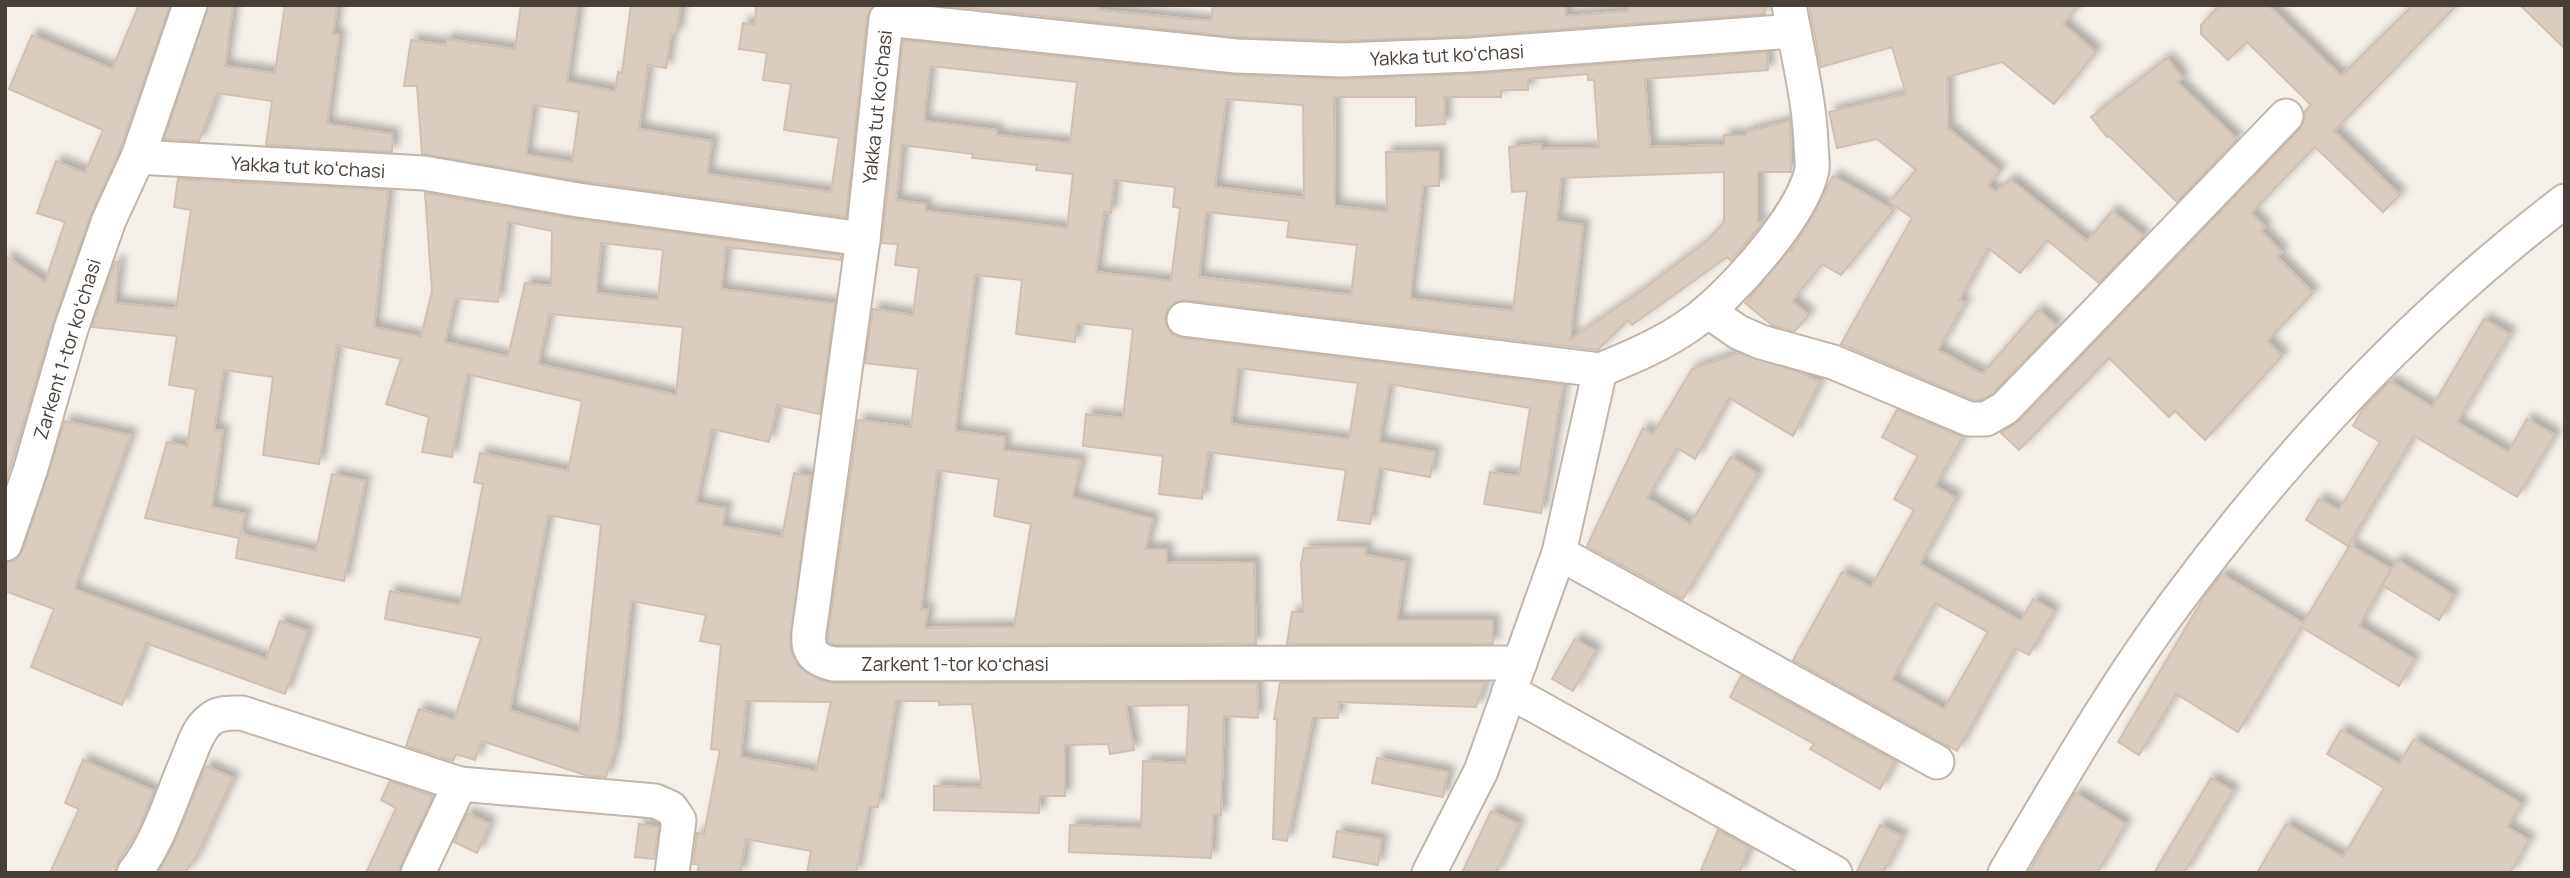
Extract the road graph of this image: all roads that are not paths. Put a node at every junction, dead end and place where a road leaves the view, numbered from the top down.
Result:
1 (190, 5) edge
2 (886, 12) edge
3 (1792, 18) edge
4 (2286, 116) dead end
5 (138, 158) junction
6 (2565, 201) edge
7 (863, 239) junction
8 (1708, 311) junction
9 (1184, 319) dead end
10 (1601, 370) junction
11 (5, 544) edge
12 (1559, 553) junction
13 (1515, 677) junction
14 (1937, 762) dead end
15 (460, 784) junction
16 (134, 873) edge
17 (418, 873) edge
18 (672, 873) edge
19 (1429, 873) edge
20 (1835, 873) edge
21 (2005, 873) edge

1 - 5 street
2 - 3 street, Yakka tut koʻchasi
2 - 7 street, Yakka tut koʻchasi
3 - 8 street
4 - 8 street
5 - 7 street, Yakka tut koʻchasi
5 - 11 street, Zarkent 1-tor koʻchasi
6 - 21 street
7 - 13 street, Zarkent 1-tor koʻchasi
8 - 10 street
9 - 10 street
10 - 12 street
12 - 13 street
12 - 14 street
13 - 19 street
13 - 20 street
15 - 16 street
15 - 17 street
15 - 18 street

